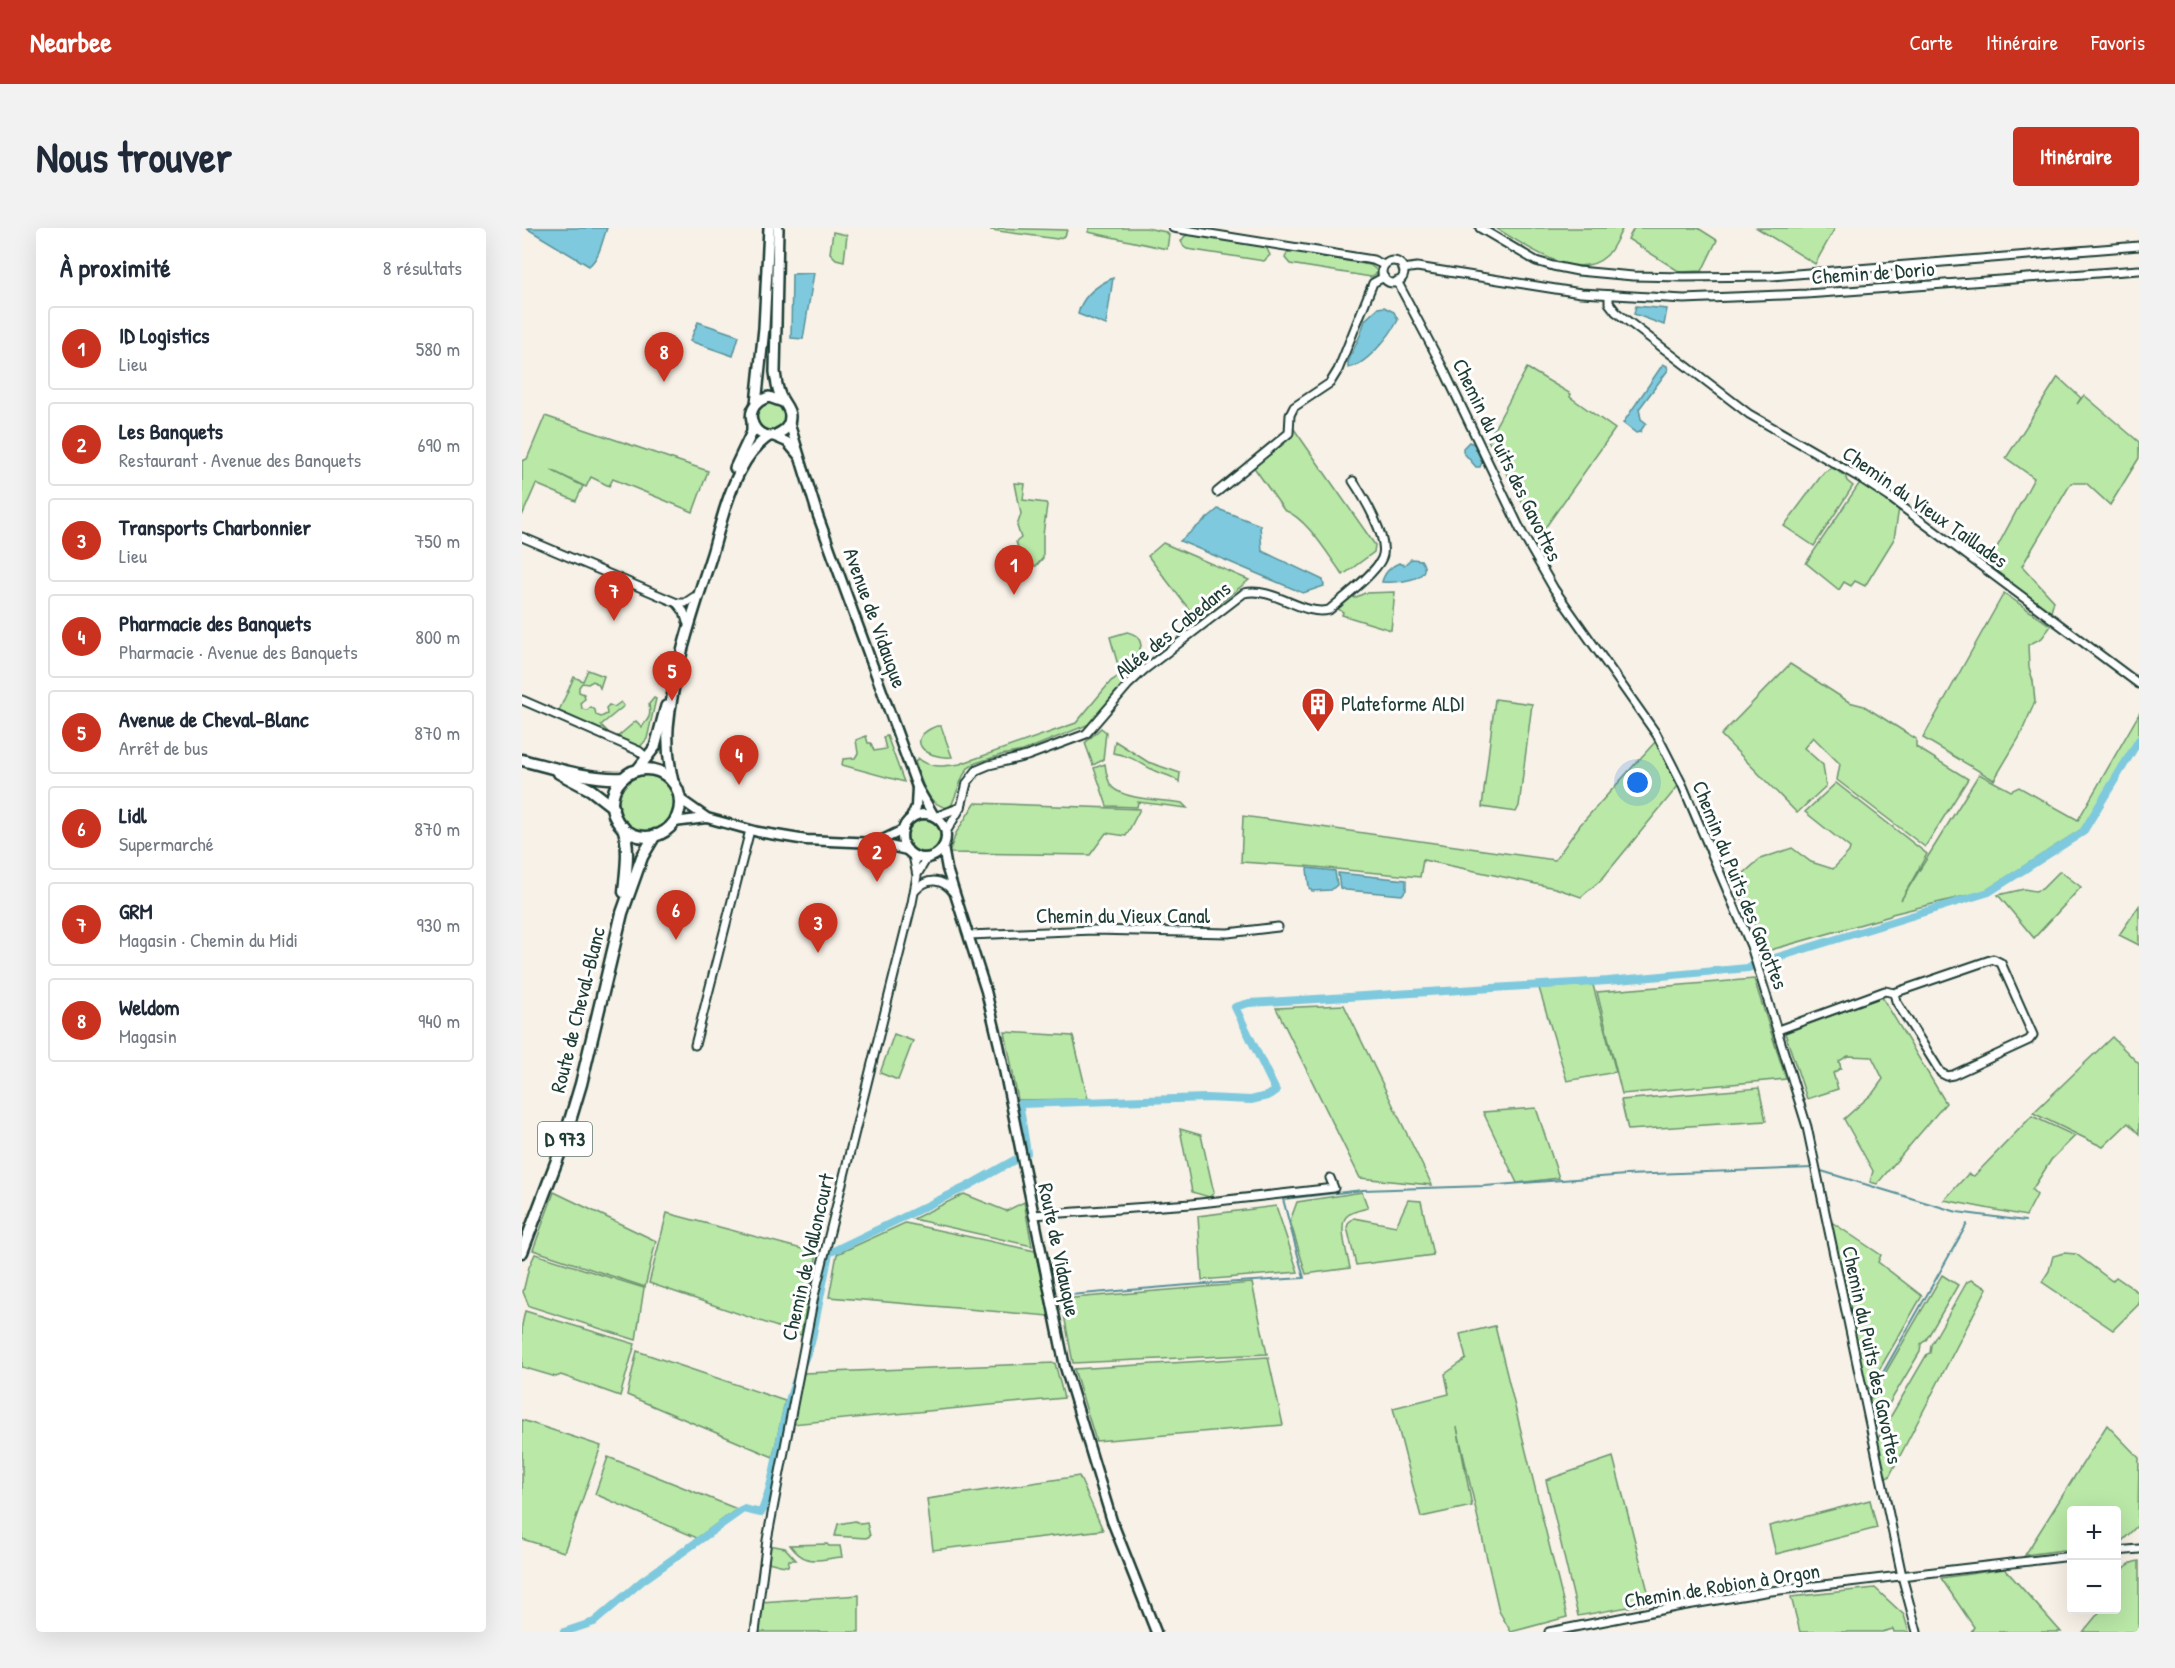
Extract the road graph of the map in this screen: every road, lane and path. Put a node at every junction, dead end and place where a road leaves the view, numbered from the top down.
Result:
1 (770, 228) edge
2 (778, 228) edge
3 (1173, 228) edge
4 (1480, 228) edge
5 (2139, 246) edge
6 (1384, 265) junction
7 (1403, 269) junction
8 (2139, 270) edge
9 (1384, 277) junction
10 (1397, 281) junction
11 (1609, 295) junction
12 (783, 402) junction
13 (756, 404) junction
14 (789, 422) junction
15 (752, 424) junction
16 (771, 436) junction
17 (802, 460) junction
18 (1353, 481) dead end
19 (1217, 492) dead end
20 (522, 537) edge
21 (694, 597) junction
22 (677, 603) junction
23 (687, 622) junction
24 (2139, 684) edge
25 (522, 699) edge
26 (647, 758) junction
27 (522, 760) edge
28 (545, 766) junction
29 (638, 770) junction
30 (623, 778) junction
31 (673, 782) junction
32 (917, 787) junction
33 (680, 799) junction
34 (613, 807) junction
35 (961, 807) junction
36 (935, 817) junction
37 (707, 818) junction
38 (910, 819) junction
39 (674, 822) junction
40 (623, 827) junction
41 (750, 830) junction
42 (903, 830) junction
43 (946, 832) junction
44 (655, 836) junction
45 (876, 843) junction
46 (944, 847) junction
47 (910, 852) junction
48 (929, 857) junction
49 (947, 869) junction
50 (917, 876) junction
51 (914, 893) junction
52 (955, 895) junction
53 (622, 913) junction
54 (1278, 927) dead end
55 (969, 935) junction
56 (1894, 993) junction
57 (1778, 1030) junction
58 (695, 1045) dead end
59 (1330, 1178) dead end
60 (1033, 1215) junction
61 (522, 1252) edge
62 (2139, 1549) edge
63 (2121, 1551) edge
64 (2067, 1557) edge
65 (1902, 1575) junction
66 (755, 1632) edge
67 (1156, 1632) edge
68 (1549, 1632) edge
69 (1917, 1632) edge

1 - 13 main road
2 - 12 main road
3 - 6 street
4 - 5 street
6 - 7 street
6 - 9 street
7 - 10 street
7 - 11 street, Chemin de Dorio
8 - 11 street, Chemin de Dorio
9 - 10 street
9 - 19 street
10 - 57 street, Chemin du Puits des Gavottes
11 - 24 street, Chemin du Vieux Taillades
12 - 13 main road
12 - 14 main road
13 - 15 main road
14 - 16 main road
14 - 17 street, Avenue de Vidauque
15 - 16 main road
15 - 21 main road
16 - 17 street, Avenue de Vidauque
16 - 31 main road
17 - 32 street, Avenue de Vidauque
18 - 35 street, Allée des Cabedans
20 - 22 street
21 - 22 street
21 - 23 main road
22 - 23 street
23 - 26 main road
25 - 26 street
26 - 29 main road
27 - 28 main road
28 - 30 main road
28 - 34 main road
29 - 30 main road
29 - 31 main road
30 - 34 main road
31 - 33 main road
32 - 36 street, Avenue de Vidauque
32 - 38 street
33 - 37 street
33 - 39 main road
34 - 40 main road
35 - 36 street
35 - 43 street
36 - 38 street
36 - 43 street
37 - 39 street
37 - 41 street
38 - 42 street
39 - 44 main road
40 - 44 main road
40 - 53 main road, D 973
41 - 45 street
41 - 58 street
42 - 45 street
42 - 47 street
43 - 46 street
44 - 53 main road, D 973
45 - 47 street
46 - 48 street
46 - 49 street, Route de Vidauque
47 - 48 street
47 - 50 street, Chemin de Valloncourt
48 - 49 street
48 - 50 street, Chemin de Valloncourt
49 - 52 street, Route de Vidauque
50 - 51 street, Chemin de Valloncourt
51 - 52 street
51 - 66 street, Chemin de Valloncourt
52 - 55 street, Route de Vidauque
53 - 61 main road, Route de Cheval-Blanc / D 973
54 - 55 street, Chemin du Vieux Canal
55 - 60 street, Route de Vidauque
56 - 56 street
56 - 57 street
57 - 65 street, Chemin du Puits des Gavottes
59 - 60 street
60 - 67 street, Route de Vidauque
62 - 63 street
64 - 65 street, Chemin de Robion à Orgon
65 - 68 street, Chemin de Robion à Orgon
65 - 69 street, Chemin du Puits des Gavottes

